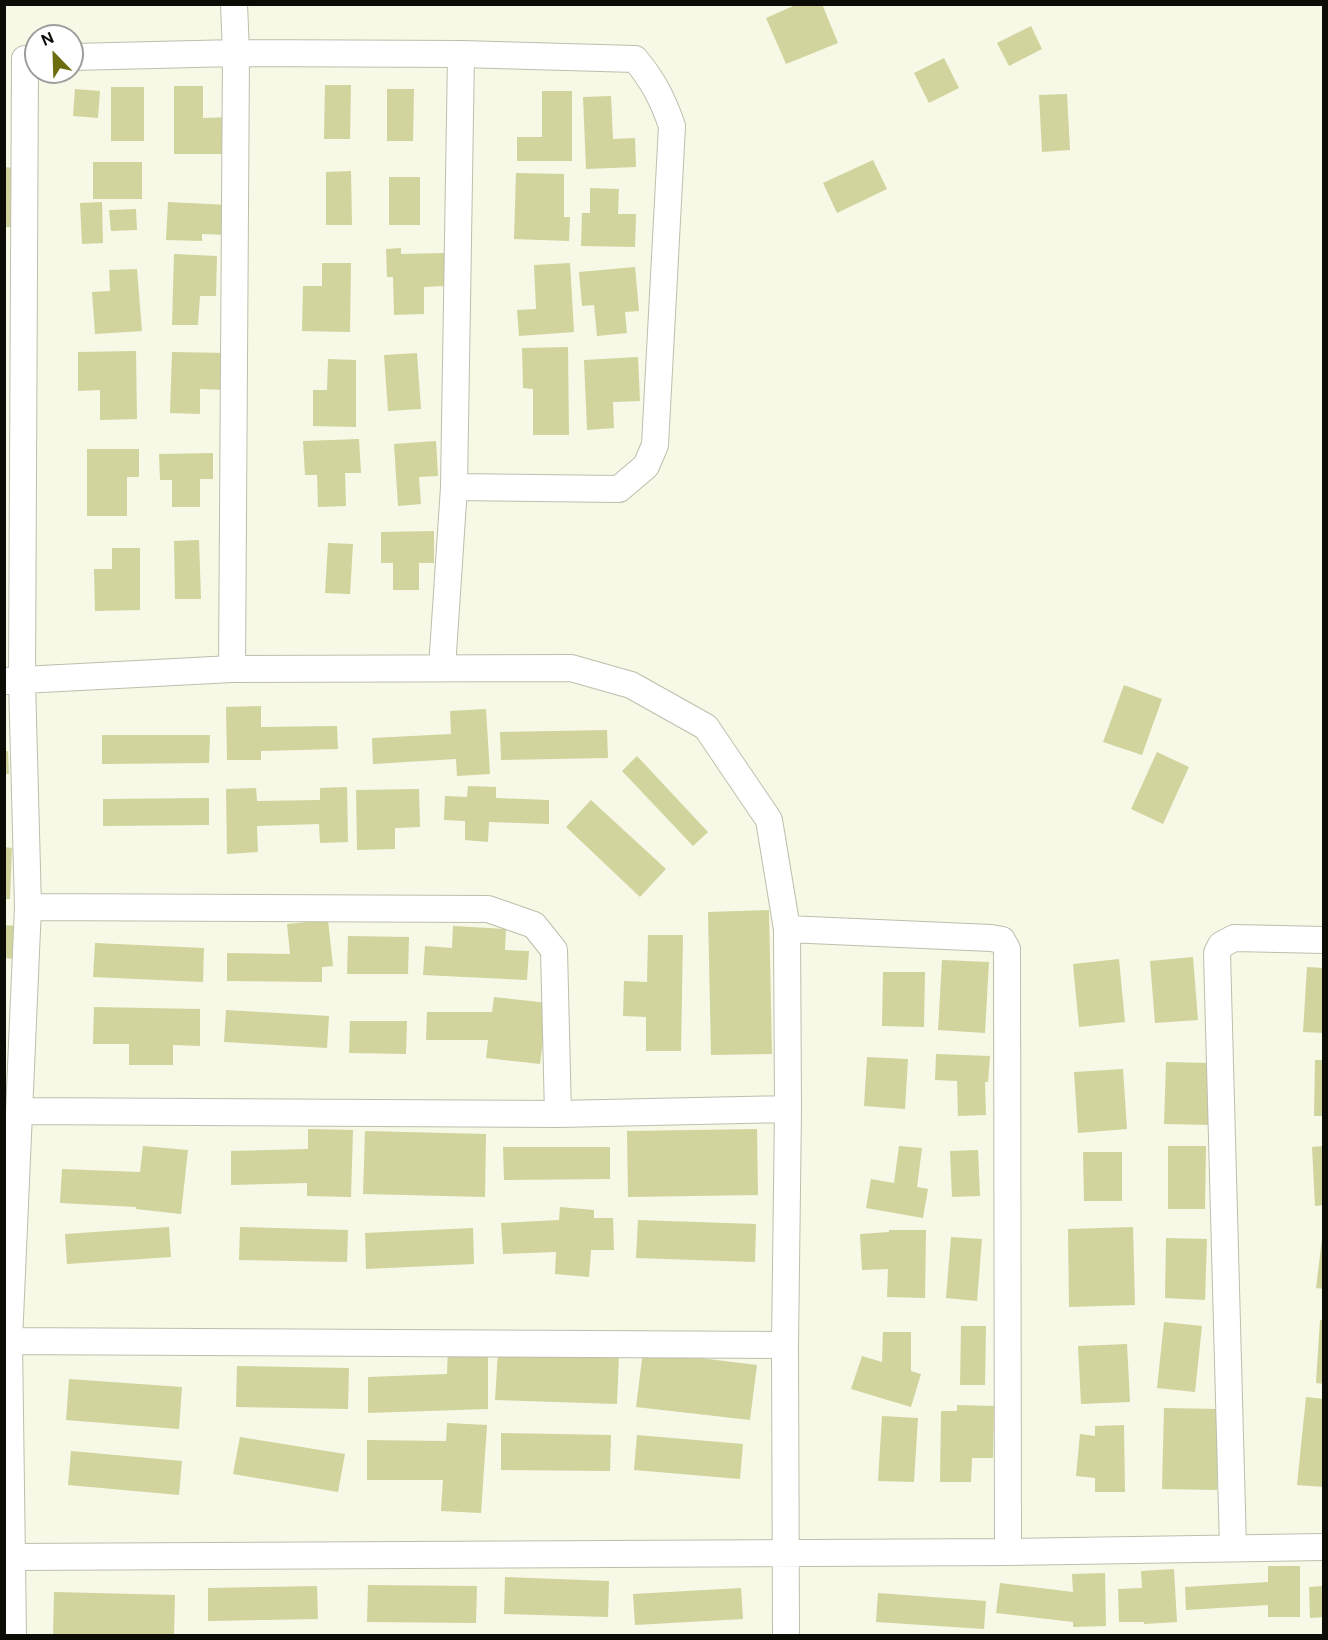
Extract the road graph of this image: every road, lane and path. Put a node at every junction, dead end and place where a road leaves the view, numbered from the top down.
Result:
1 (234, 4) edge
2 (236, 53) junction
3 (461, 54) junction
4 (84, 57) edge
5 (22, 59) edge
6 (454, 487) junction
7 (442, 668) junction
8 (232, 669) junction
9 (13, 681) edge
10 (28, 907) junction
11 (787, 929) junction
12 (1323, 940) edge
13 (788, 1109) junction
14 (19, 1111) junction
15 (558, 1113) junction
16 (7, 1341) edge
17 (785, 1345) junction
18 (1323, 1547) edge
19 (1233, 1548) junction
20 (1008, 1552) junction
21 (786, 1554) junction
22 (11, 1557) junction
23 (13, 1635) edge
24 (786, 1635) edge

1 - 2 street
2 - 3 street
2 - 4 street
2 - 8 street
3 - 6 street
3 - 6 street
5 - 9 street
6 - 7 street
7 - 8 street
7 - 11 street
8 - 9 street
9 - 10 street
10 - 14 street
10 - 15 street
11 - 13 street
11 - 20 street
12 - 19 street
13 - 15 street
13 - 17 street
14 - 15 street
14 - 16 street
16 - 17 street
16 - 22 street
17 - 21 street
18 - 19 street
19 - 20 street
20 - 21 street
21 - 22 street
21 - 24 street
22 - 23 street

